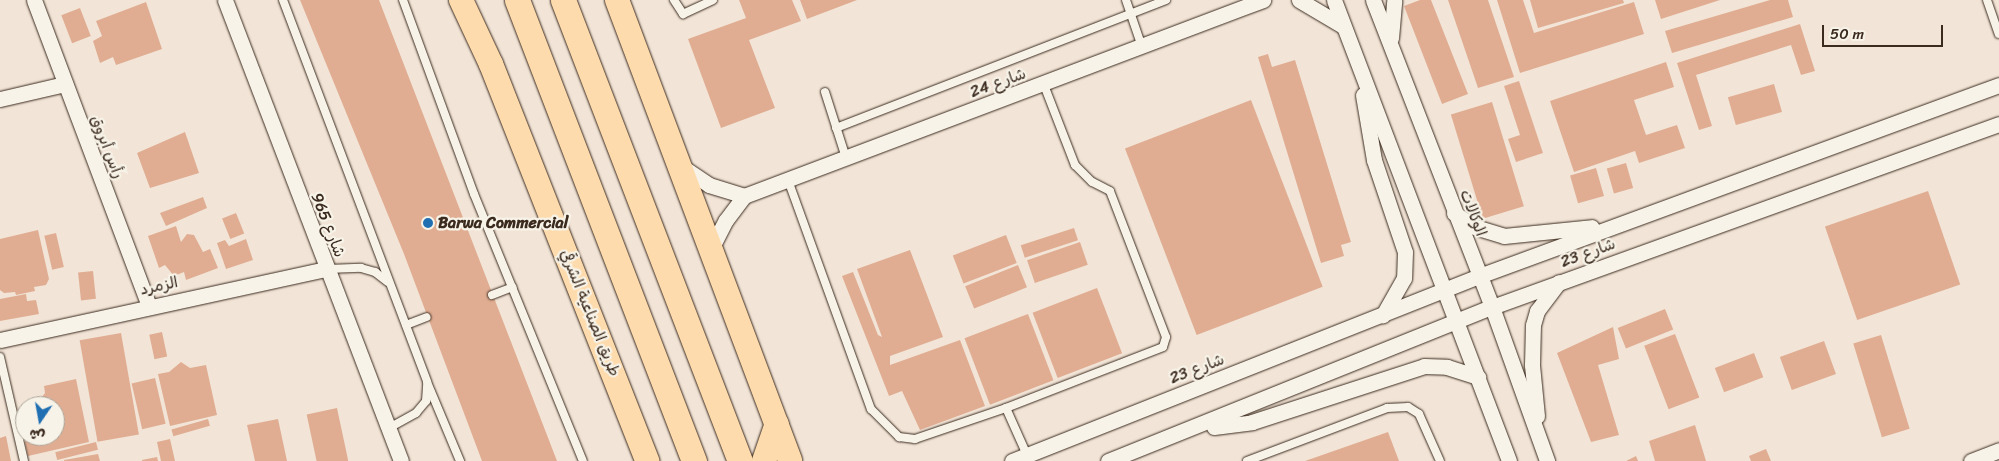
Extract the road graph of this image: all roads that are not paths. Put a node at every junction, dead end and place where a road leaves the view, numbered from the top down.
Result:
1 (34, 0) edge
2 (225, 0) edge
3 (282, 0) edge
4 (403, 0) edge
5 (461, 0) edge
6 (518, 0) edge
7 (563, 0) edge
8 (617, 0) edge
9 (674, 0) edge
10 (713, 0) edge
11 (1126, 0) edge
12 (1166, 0) edge
13 (1263, 0) edge
14 (1299, 0) edge
15 (1334, 0) edge
16 (1373, 0) edge
17 (1394, 0) edge
18 (1987, 0) edge
19 (1131, 14) junction
20 (1344, 26) junction
21 (1999, 34) edge
22 (1142, 47) junction
23 (1391, 47) junction
24 (1358, 64) junction
25 (65, 84) junction
26 (1044, 85) junction
27 (1999, 86) edge
28 (825, 92) dead end
29 (0, 99) edge
30 (1999, 124) edge
31 (836, 128) junction
32 (846, 158) junction
33 (679, 164) junction
34 (788, 180) junction
35 (744, 196) junction
36 (1454, 213) junction
37 (1618, 224) junction
38 (712, 247) junction
39 (326, 268) junction
40 (1479, 276) junction
41 (1560, 281) junction
42 (388, 282) junction
43 (513, 287) junction
44 (1445, 290) junction
45 (492, 295) dead end
46 (149, 306) junction
47 (1492, 307) junction
48 (1382, 316) junction
49 (427, 317) dead end
50 (1457, 321) junction
51 (406, 325) junction
52 (0, 340) edge
53 (0, 357) edge
54 (1478, 377) junction
55 (427, 382) junction
56 (1006, 408) junction
57 (634, 423) junction
58 (776, 424) junction
59 (389, 428) junction
60 (1195, 429) junction
61 (1540, 440) junction
62 (1999, 450) edge
63 (1027, 455) junction
64 (24, 461) edge
65 (401, 461) edge
66 (460, 461) edge
67 (583, 461) edge
68 (647, 461) edge
69 (656, 461) edge
70 (665, 461) edge
71 (694, 461) edge
72 (740, 461) edge
73 (764, 461) edge
74 (790, 461) edge
75 (800, 461) edge
76 (1012, 461) edge
77 (1108, 461) edge
78 (1246, 461) edge
79 (1440, 461) edge
80 (1509, 461) edge
81 (1547, 461) edge
82 (1971, 461) edge

1 - 25 street, رأس أبروق
2 - 39 street, شارع 965
3 - 42 lane
4 - 43 lane
5 - 57 main road, طريق الصناعية الشرقي
6 - 71 highway
7 - 72 highway
8 - 33 main road
9 - 10 lane
11 - 19 lane
12 - 19 lane
13 - 22 street, شارع 24
14 - 20 street
15 - 20 street
16 - 23 street, الوكالات
17 - 23 street
18 - 21 lane
19 - 22 lane
19 - 31 lane
20 - 24 street
22 - 26 street, شارع 24
23 - 36 street, الوكالات
24 - 44 street
24 - 48 street
25 - 29 street
25 - 46 street, رأس أبروق
26 - 32 street, شارع 24
26 - 56 lane
27 - 37 street, شارع 23
28 - 31 lane
30 - 41 street, شارع 23
31 - 32 lane
32 - 34 street, شارع 24
33 - 35 street
33 - 38 main road
34 - 35 street, شارع 24
34 - 56 lane
35 - 38 street
36 - 37 street, شارع 23
36 - 40 street, الوكالات
37 - 40 street, شارع 23
38 - 58 main road
39 - 42 lane
39 - 46 street, الزمرد
39 - 59 street, شارع 965
40 - 44 street, شارع 23
40 - 47 street, الوكالات
41 - 47 street, شارع 23
41 - 61 street, الوكالات
42 - 51 lane
43 - 45 lane
43 - 67 lane
44 - 48 street, شارع 23
44 - 50 street
46 - 52 street, الزمرد
47 - 50 street, شارع 23
47 - 61 street, الوكالات
48 - 63 street, شارع 23
49 - 51 lane
50 - 54 street
50 - 60 street, شارع 23
51 - 55 lane
53 - 64 lane
54 - 60 street, شارع 23
54 - 80 street
55 - 59 lane
55 - 66 lane
56 - 63 lane
57 - 68 main road, طريق الصناعية الشرقي
57 - 69 street
57 - 70 main road
58 - 73 main road
58 - 74 main road
58 - 75 main road
59 - 65 street, شارع 965
60 - 77 street, شارع 23
61 - 81 street, الوكالات
62 - 82 street
63 - 76 street, شارع 23
78 - 79 lane

